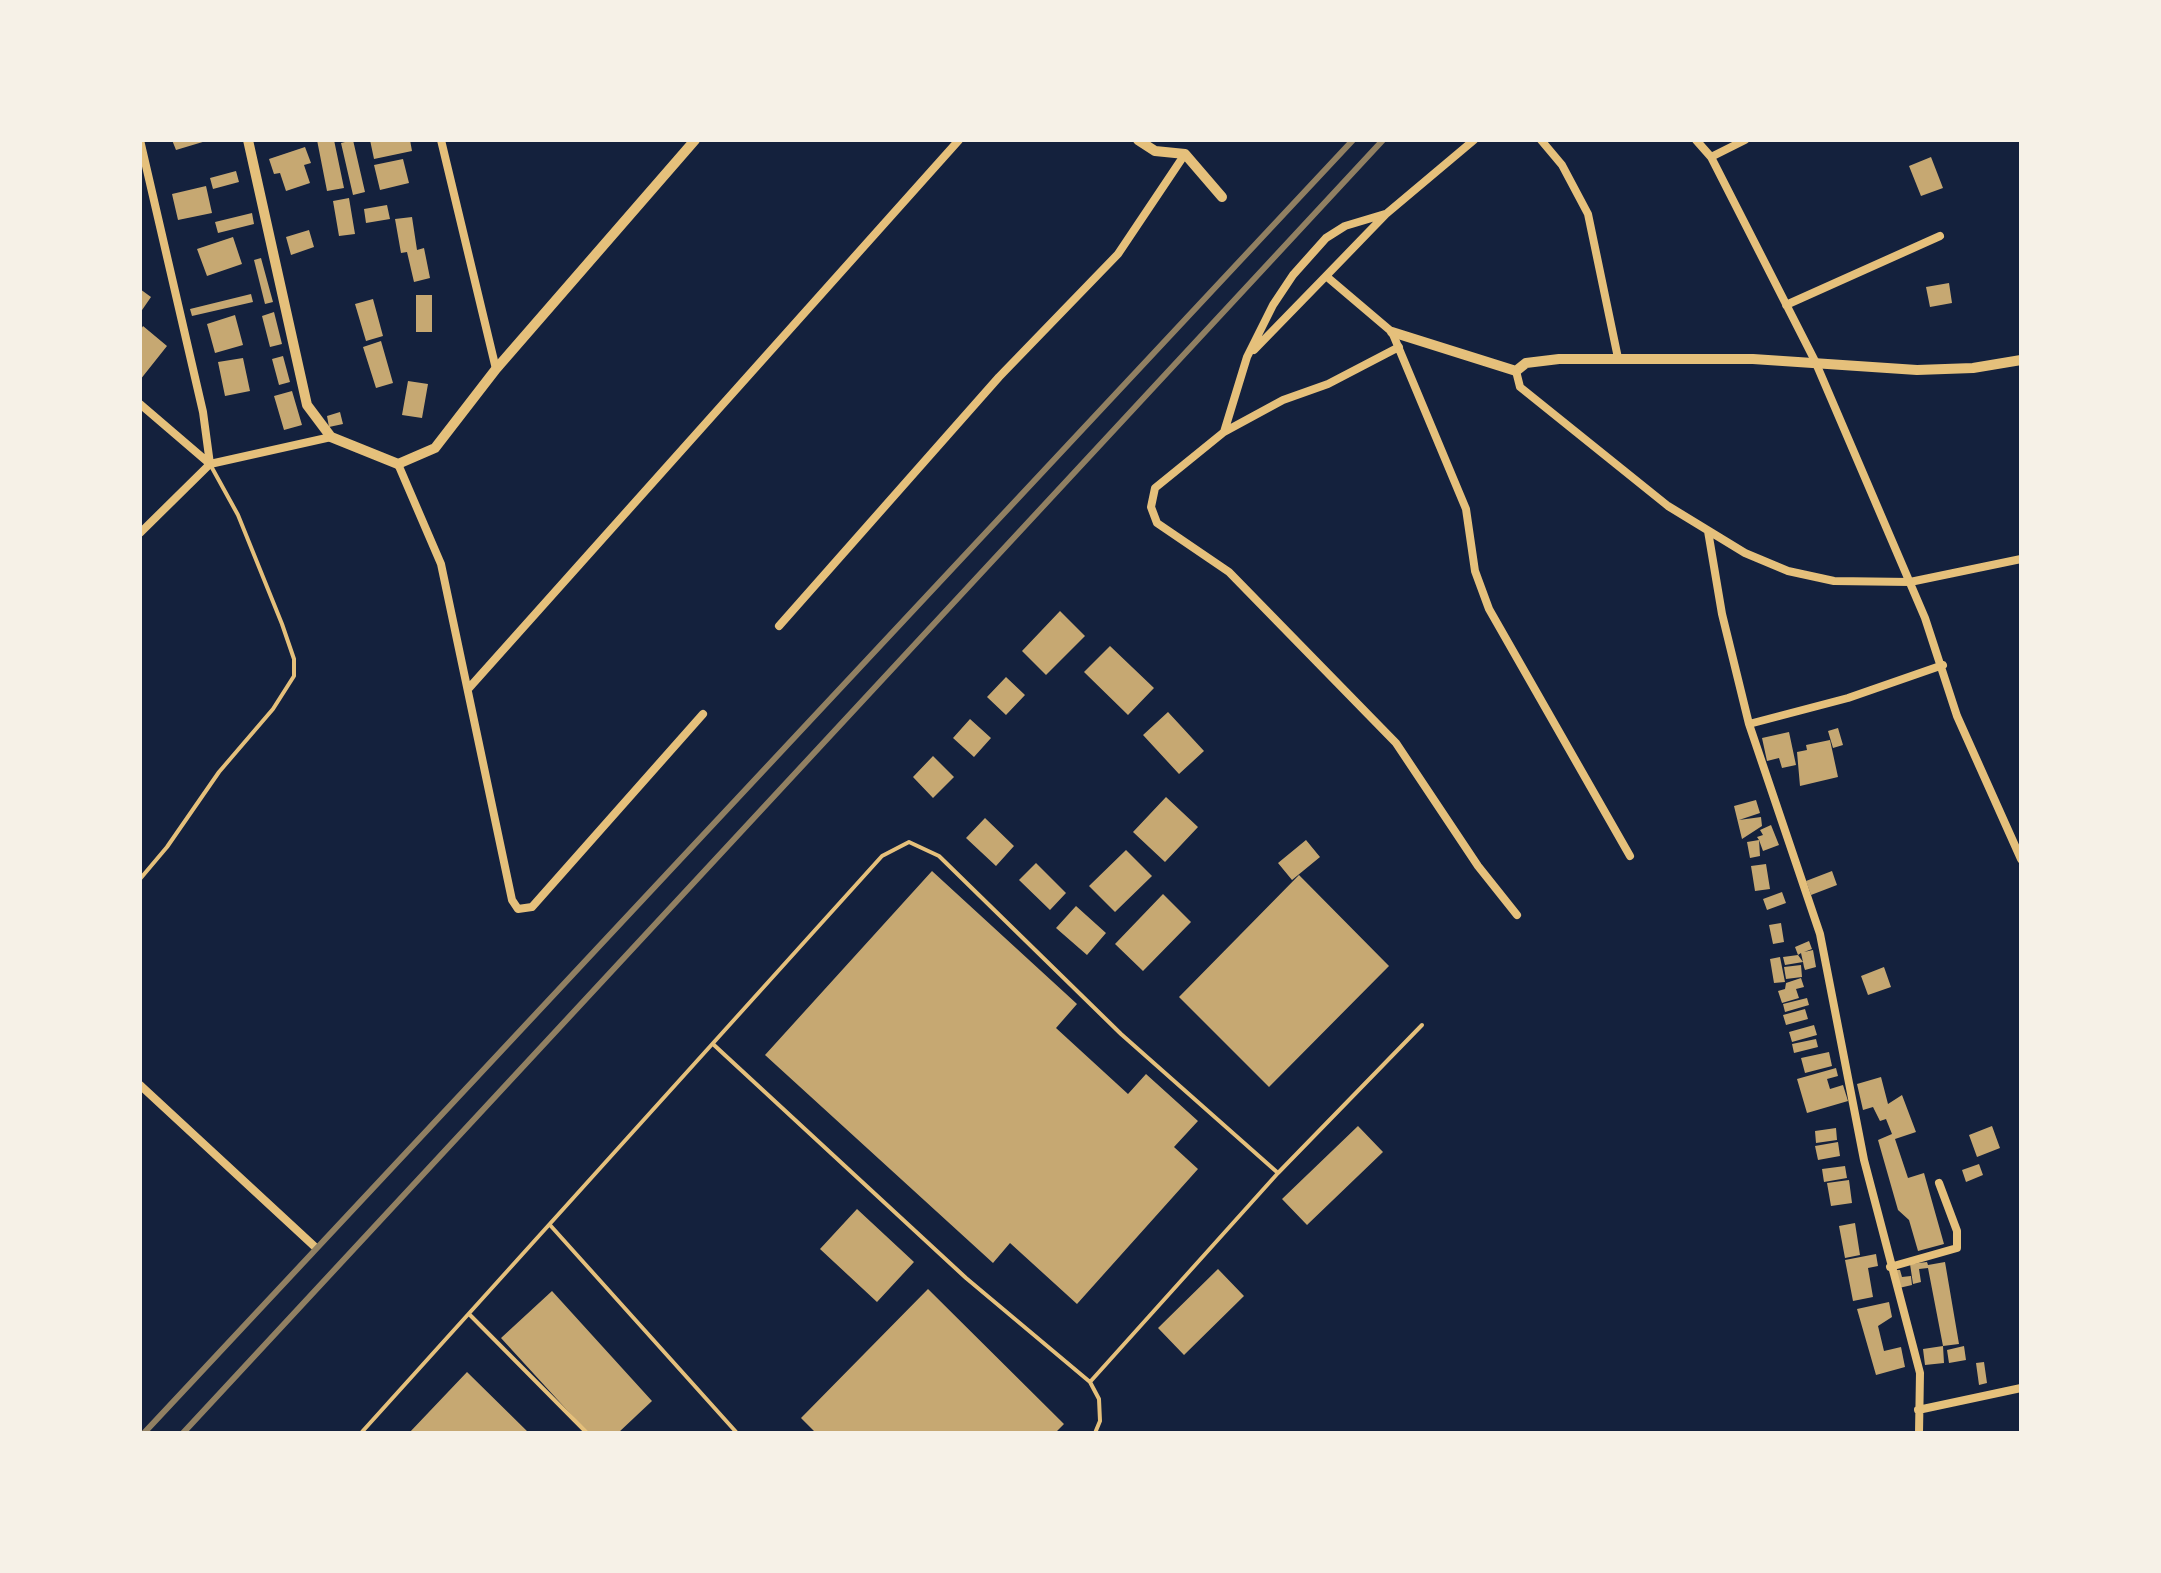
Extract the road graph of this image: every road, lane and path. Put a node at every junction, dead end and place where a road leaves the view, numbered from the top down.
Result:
1 (140, 140) edge
2 (248, 140) edge
3 (441, 140) edge
4 (695, 140) edge
5 (959, 140) edge
6 (1138, 140) edge
7 (1474, 140) edge
8 (1541, 140) edge
9 (1696, 140) edge
10 (1745, 140) edge
11 (1185, 154) junction
12 (1711, 157) junction
13 (1222, 197) dead end
14 (1386, 214) junction
15 (1940, 236) dead end
16 (1326, 276) junction
17 (1786, 305) junction
18 (1392, 332) junction
19 (1399, 347) junction
20 (1247, 357) junction
21 (1618, 358) junction
22 (2021, 360) edge
23 (1815, 361) junction
24 (496, 369) junction
25 (1516, 371) junction
26 (140, 404) edge
27 (1224, 432) junction
28 (331, 437) junction
29 (210, 464) junction
30 (398, 464) junction
31 (1708, 531) junction
32 (140, 533) edge
33 (2021, 559) edge
34 (1910, 582) junction
35 (779, 626) dead end
36 (1943, 665) junction
37 (469, 688) junction
38 (703, 714) dead end
39 (1749, 724) junction
40 (1630, 856) dead end
41 (2021, 859) edge
42 (140, 879) edge
43 (1517, 915) dead end
44 (1422, 1025) dead end
45 (714, 1045) junction
46 (140, 1085) edge
47 (1278, 1173) junction
48 (1939, 1183) dead end
49 (550, 1225) junction
50 (314, 1246) dead end
51 (1890, 1267) junction
52 (469, 1314) junction
53 (1090, 1382) junction
54 (2021, 1388) edge
55 (1918, 1410) junction
56 (361, 1433) edge
57 (587, 1433) edge
58 (737, 1433) edge
59 (1095, 1433) edge
60 (1919, 1433) edge

1 - 29 street
2 - 28 street
3 - 24 street
4 - 24 street
5 - 37 street
6 - 11 street
7 - 14 street
8 - 21 street
9 - 12 street
10 - 12 street
11 - 13 street
11 - 35 street
12 - 17 street
14 - 16 street
14 - 20 street
15 - 17 street
16 - 18 street
16 - 20 street
17 - 23 street
18 - 19 street
18 - 25 street
19 - 27 street
19 - 40 street
20 - 27 street
21 - 23 street
21 - 25 street
22 - 23 street
23 - 34 street
24 - 30 street
25 - 31 street
26 - 29 street
27 - 43 street
28 - 29 street
28 - 30 street
29 - 32 street
29 - 42 lane
30 - 37 street
31 - 34 street
31 - 39 street
33 - 34 street
34 - 36 street
36 - 39 street
36 - 41 street
37 - 38 street
39 - 51 street
44 - 47 lane
45 - 47 lane
45 - 49 lane
45 - 53 lane
46 - 50 street
47 - 53 lane
48 - 51 street
49 - 52 lane
49 - 58 lane
51 - 55 street
52 - 56 lane
52 - 57 lane
53 - 59 lane
54 - 55 street
55 - 60 street

